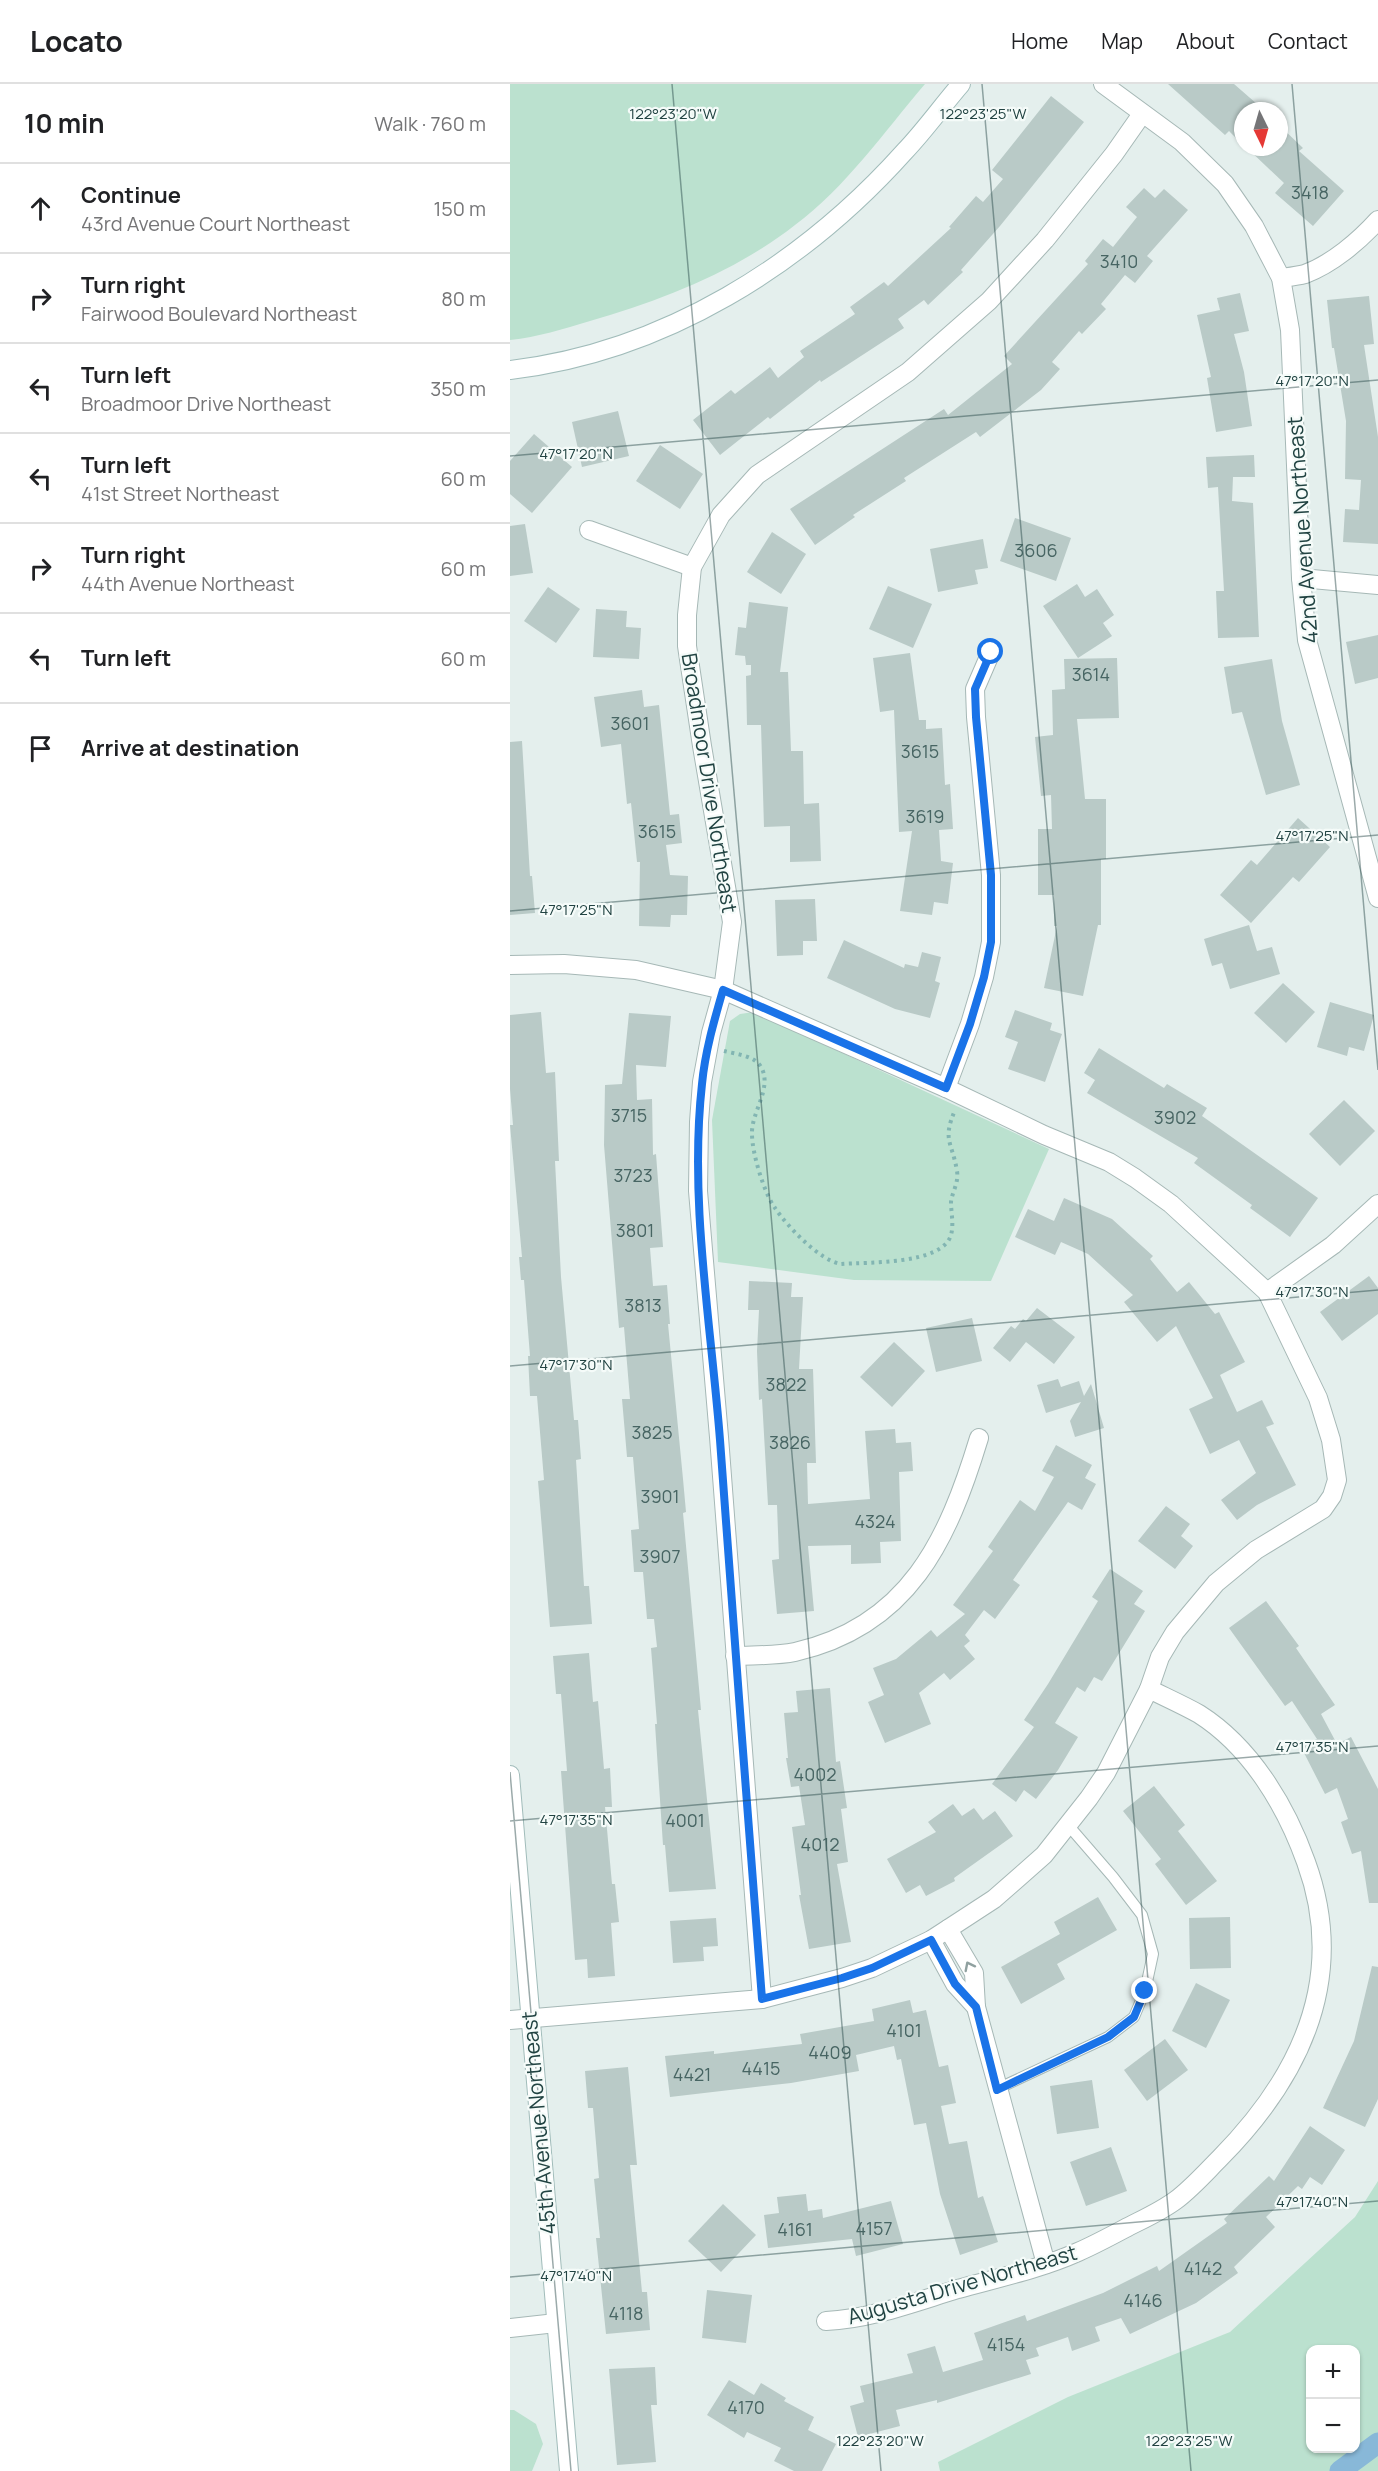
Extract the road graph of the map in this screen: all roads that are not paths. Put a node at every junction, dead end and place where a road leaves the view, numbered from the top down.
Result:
1 (961, 84) edge
2 (1103, 84) edge
3 (1142, 114) junction
4 (1378, 220) edge
5 (1281, 278) junction
6 (510, 370) edge
7 (589, 530) dead end
8 (692, 567) junction
9 (1301, 578) junction
10 (1378, 585) edge
11 (991, 652) dead end
12 (1378, 898) edge
13 (510, 965) edge
14 (723, 990) junction
15 (953, 1091) junction
16 (1378, 1204) edge
17 (1267, 1292) junction
18 (979, 1438) dead end
19 (735, 1656) junction
20 (1149, 1689) junction
21 (510, 1786) edge
22 (1068, 1825) junction
23 (948, 1929) junction
24 (931, 1940) junction
25 (762, 1999) junction
26 (976, 2007) junction
27 (529, 2018) junction
28 (510, 2020) edge
29 (997, 2090) junction
30 (1046, 2264) junction
31 (826, 2321) dead end
32 (556, 2324) junction
33 (510, 2328) edge
34 (568, 2471) edge

1 - 6 street
2 - 3 street, 42nd Avenue Northeast
3 - 5 street, 42nd Avenue Northeast
3 - 8 street, Broadmoor Drive Northeast
4 - 5 street
5 - 9 street, 42nd Avenue Northeast
7 - 8 street
8 - 14 street, Broadmoor Drive Northeast
9 - 10 street
9 - 12 street, 42nd Avenue Northeast
11 - 15 street
13 - 14 street
14 - 15 street
14 - 19 street, Broadmoor Drive Northeast
15 - 17 street
16 - 17 street
17 - 20 street
18 - 19 street
19 - 25 street, Broadmoor Drive Northeast
20 - 22 street
20 - 30 street, Augusta Drive Northeast
21 - 27 street, 45th Avenue Northeast
22 - 23 street
22 - 29 lane
23 - 24 street
26 -> 23 street
24 - 25 street
24 - 26 street
25 - 27 street
26 - 29 street
27 - 28 street
27 - 32 street, 45th Avenue Northeast
29 - 30 street
30 - 31 street, Augusta Drive Northeast
32 - 33 street
32 - 34 street, 45th Avenue Northeast

